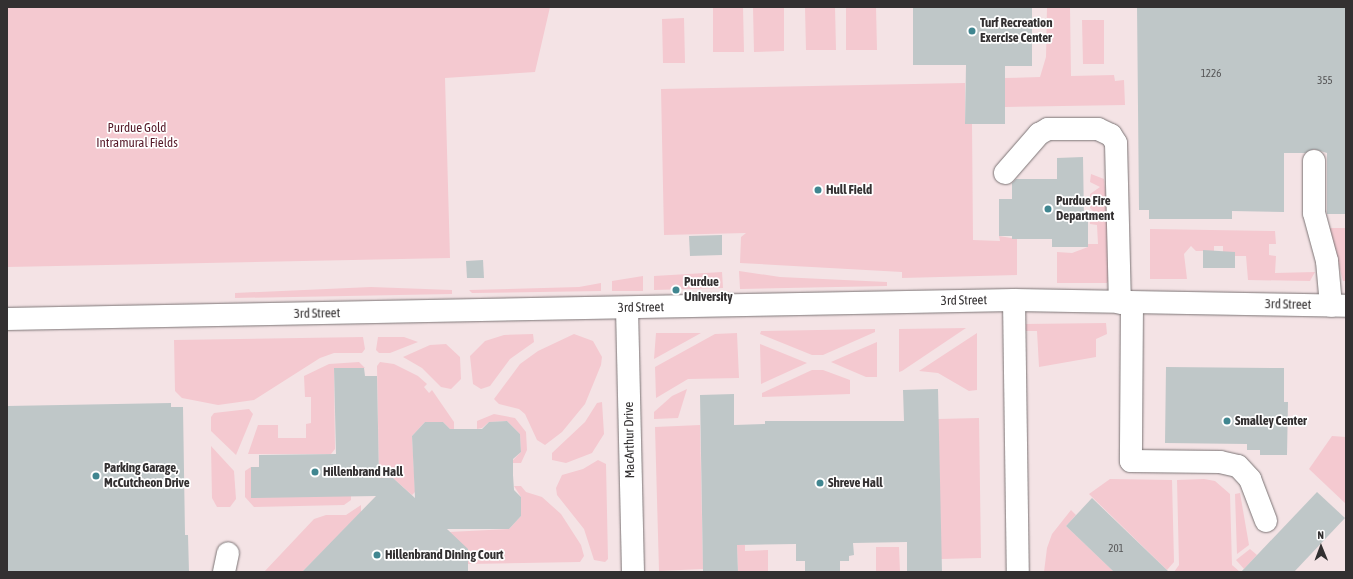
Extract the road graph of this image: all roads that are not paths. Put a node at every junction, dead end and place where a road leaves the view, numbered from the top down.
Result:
1 (1314, 161) dead end
2 (1005, 173) dead end
3 (1014, 300) junction
4 (1126, 303) junction
5 (1339, 306) edge
6 (627, 308) junction
7 (7, 319) edge
8 (1266, 521) dead end
9 (633, 572) edge
10 (1018, 572) edge

1 - 5 street
2 - 4 street
3 - 4 street, 3rd Street
3 - 6 street, 3rd Street
3 - 10 street
4 - 5 street, 3rd Street
4 - 8 street
6 - 7 street, 3rd Street
6 - 9 street, MacArthur Drive

